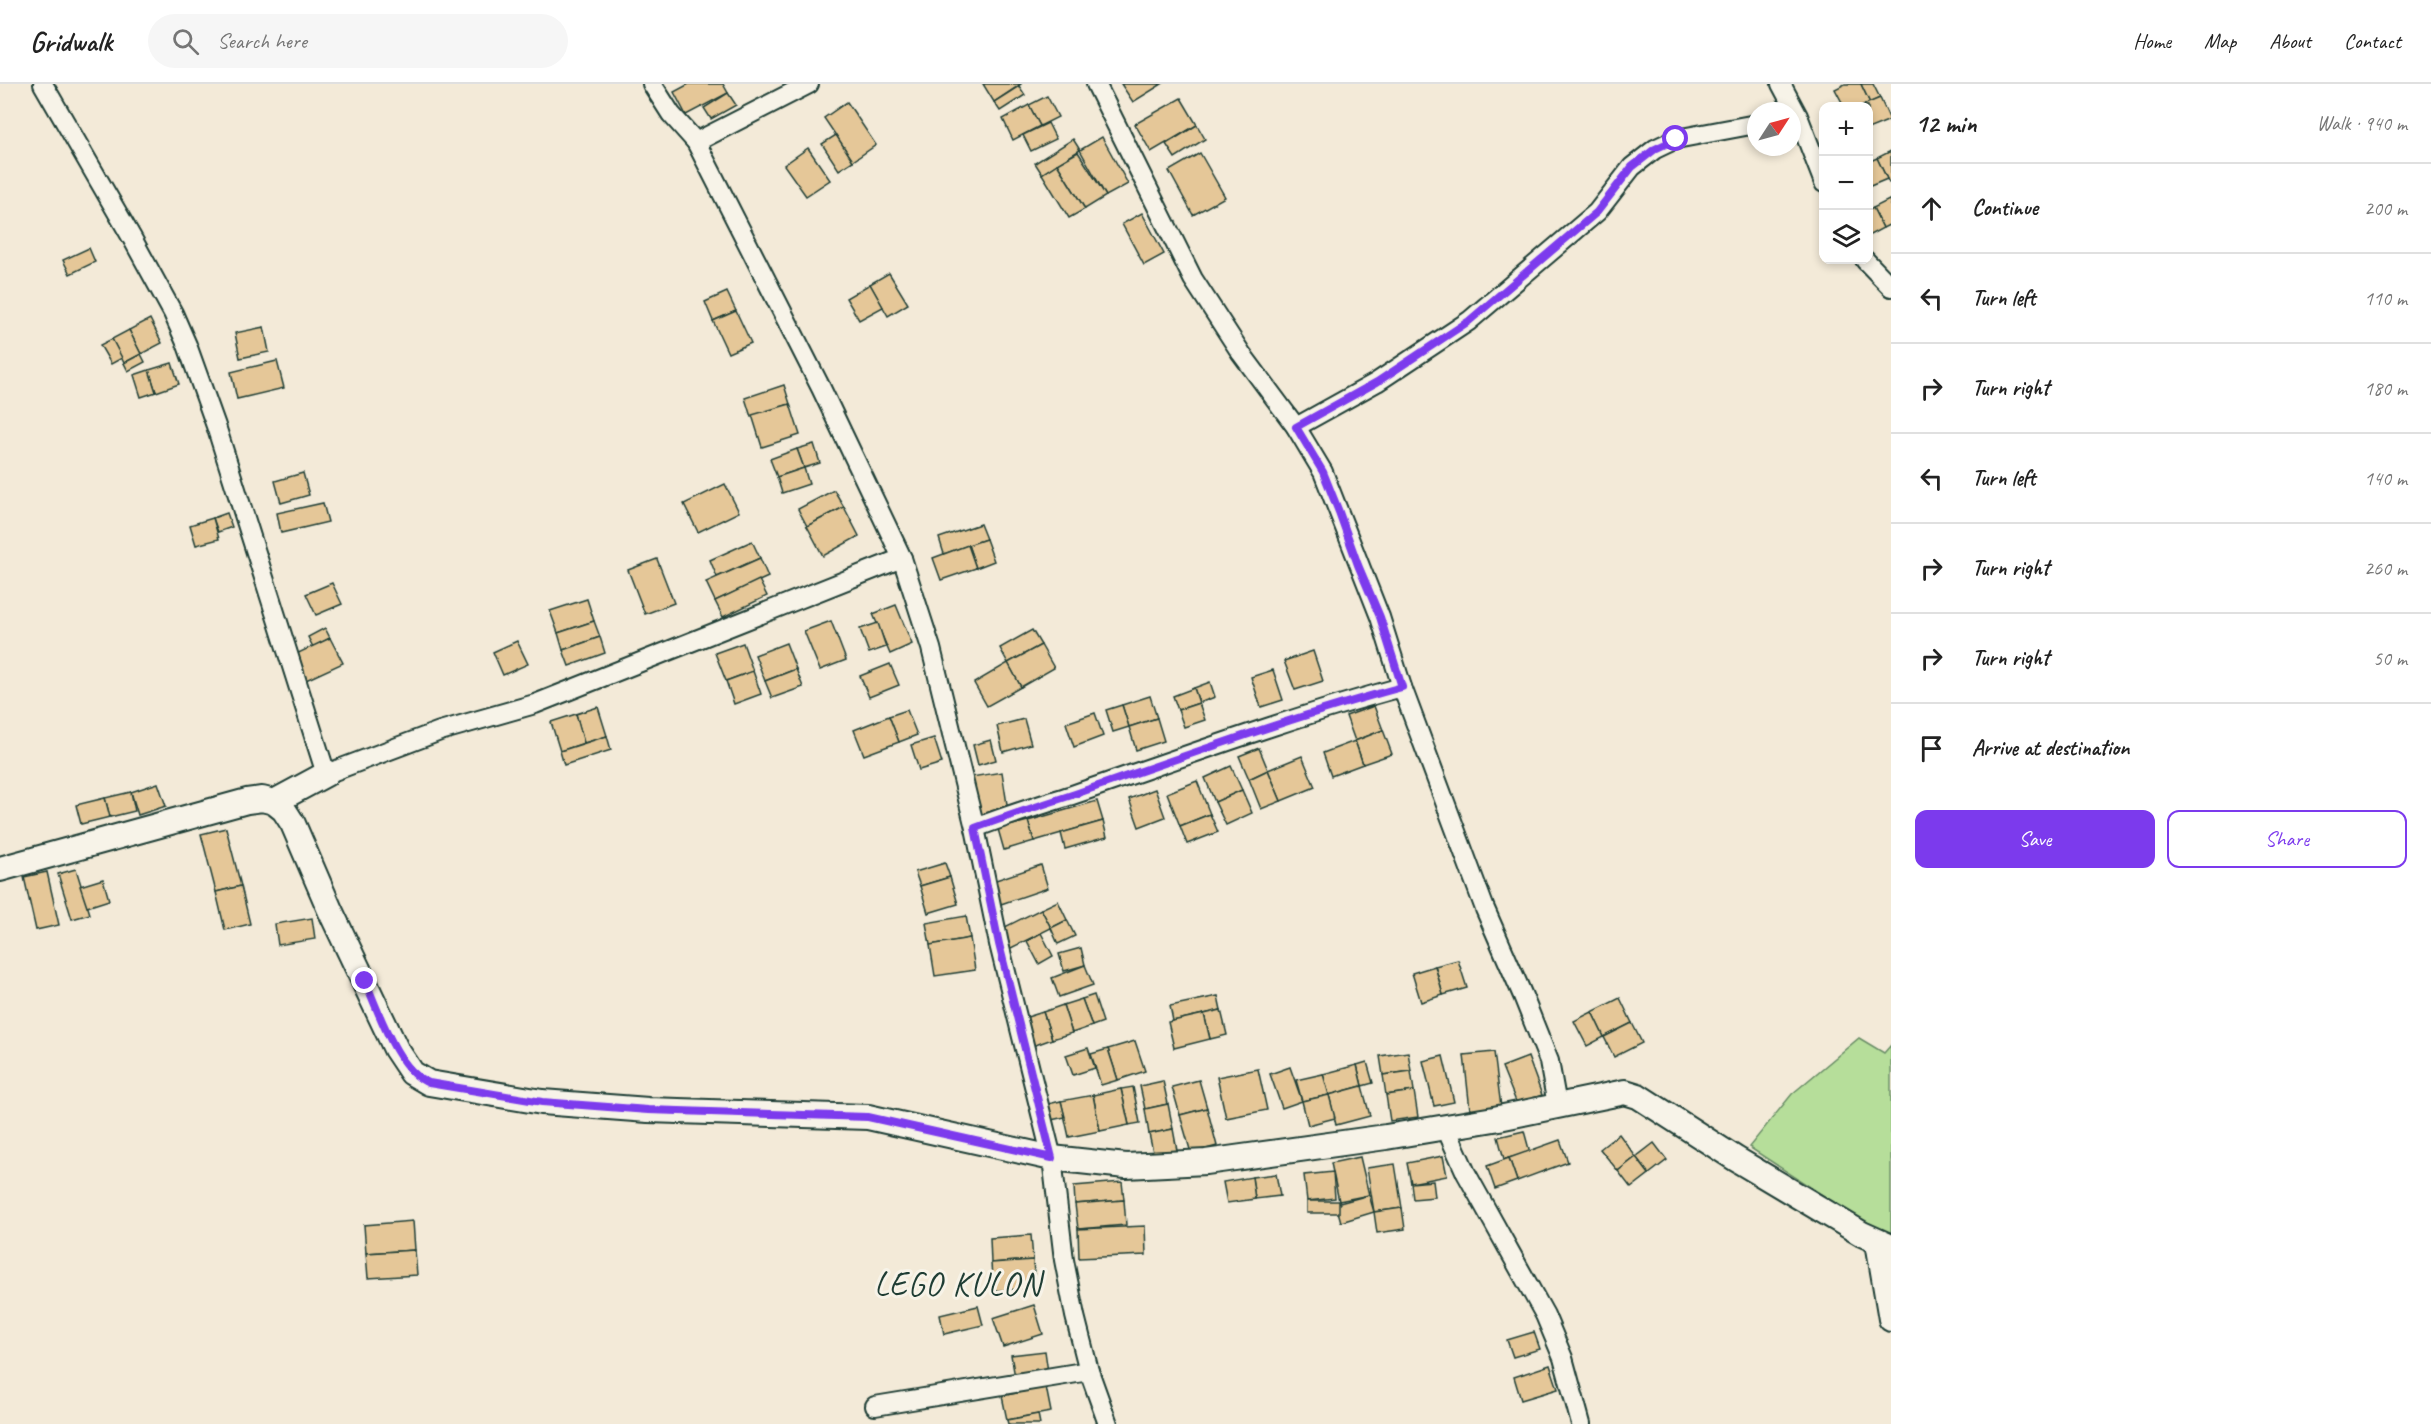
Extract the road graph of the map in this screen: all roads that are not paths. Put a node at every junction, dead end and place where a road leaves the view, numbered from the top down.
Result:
1 (43, 84) edge
2 (652, 84) edge
3 (809, 84) edge
4 (1096, 84) edge
5 (1780, 84) edge
6 (1788, 102) edge
7 (1747, 126) edge
8 (1801, 131) edge
9 (696, 142) junction
10 (1819, 172) edge
11 (1869, 264) edge
12 (1891, 287) edge
13 (1296, 427) junction
14 (902, 558) junction
15 (1402, 687) junction
16 (326, 774) junction
17 (274, 802) junction
18 (975, 828) junction
19 (0, 869) edge
20 (1557, 1105) junction
21 (1445, 1126) junction
22 (1052, 1158) junction
23 (1885, 1244) edge
24 (1891, 1319) edge
25 (1089, 1371) junction
26 (875, 1406) dead end
27 (1107, 1424) edge
28 (1581, 1424) edge

1 - 16 street
2 - 9 street
3 - 9 street
4 - 13 street
5 - 6 street
7 - 13 street
8 - 10 street
9 - 14 street
11 - 12 street
13 - 15 street
14 - 16 street
14 - 18 street
15 - 18 street
15 - 20 street
16 - 17 street
17 - 19 street
17 - 22 street
18 - 22 street
20 - 21 street
20 - 23 street
21 - 22 street
21 - 28 street
22 - 25 street
23 - 24 street
25 - 26 street
25 - 27 street

